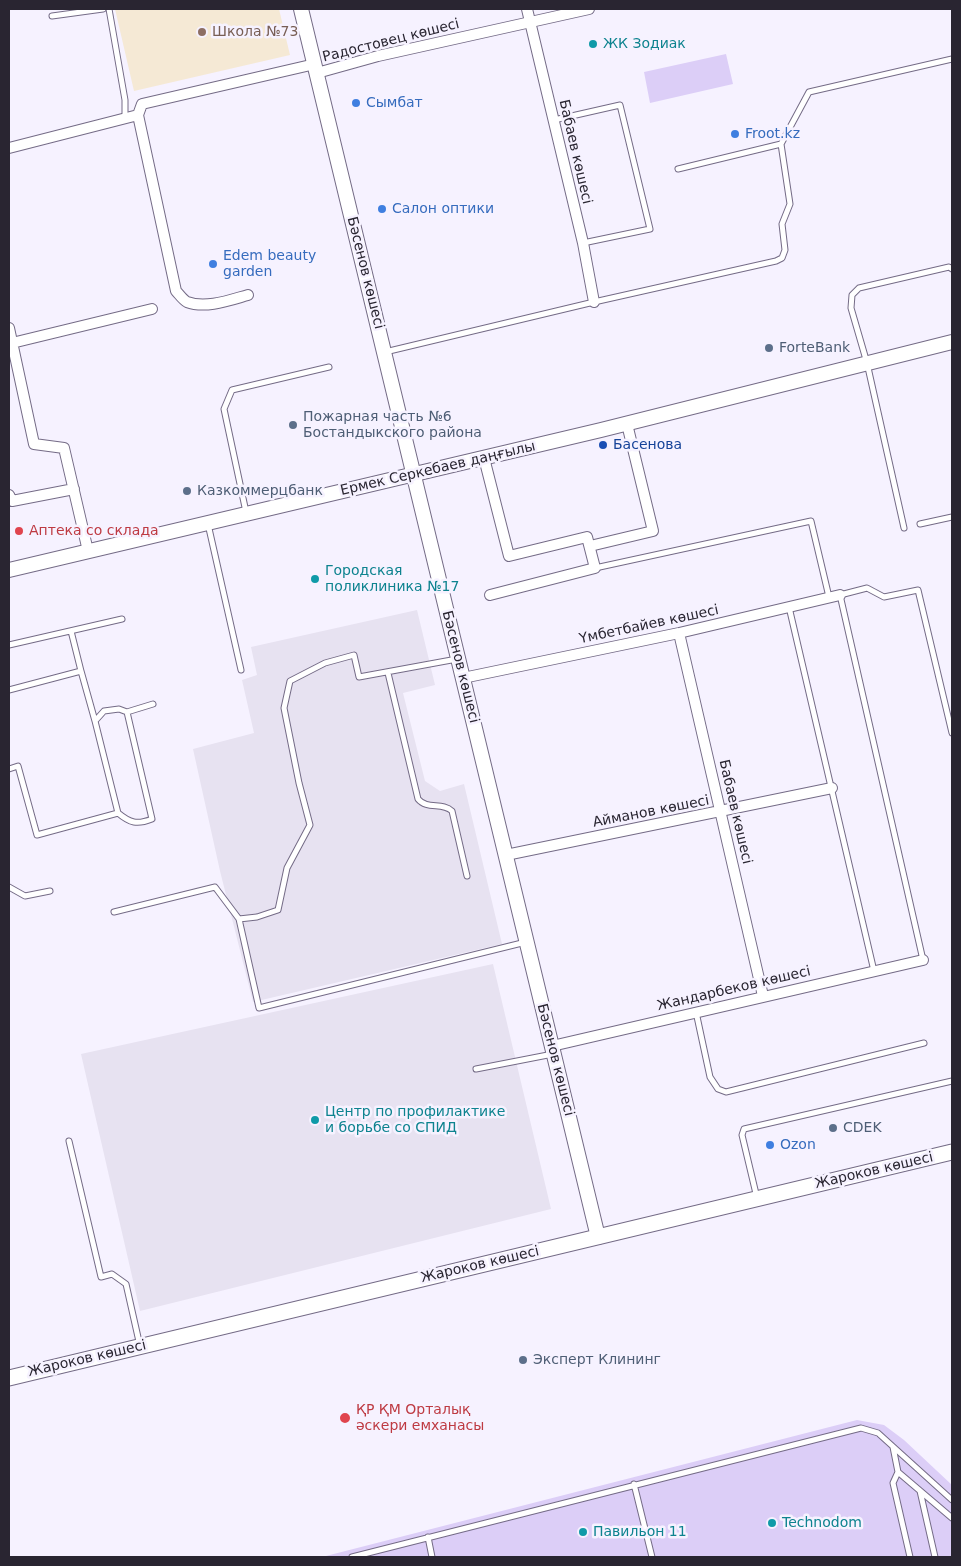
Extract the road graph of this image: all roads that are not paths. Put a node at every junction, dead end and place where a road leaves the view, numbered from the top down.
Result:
1 (103, 9) edge
2 (109, 9) edge
3 (301, 9) edge
4 (527, 9) edge
5 (589, 9) edge
6 (52, 16) dead end
7 (530, 22) junction
8 (952, 59) edge
9 (316, 69) junction
10 (138, 115) junction
11 (125, 118) junction
12 (554, 120) junction
13 (781, 144) junction
14 (9, 148) edge
15 (678, 169) dead end
16 (583, 243) junction
17 (952, 268) edge
18 (248, 295) dead end
19 (594, 302) junction
20 (152, 309) dead end
21 (9, 328) edge
22 (952, 342) edge
23 (12, 343) junction
24 (384, 352) junction
25 (867, 363) junction
26 (329, 367) dead end
27 (627, 424) junction
28 (484, 458) junction
29 (414, 475) junction
30 (74, 489) junction
31 (9, 495) edge
32 (247, 514) junction
33 (952, 517) edge
34 (208, 524) junction
35 (920, 524) dead end
36 (904, 528) dead end
37 (590, 546) junction
38 (88, 552) junction
39 (595, 568) junction
40 (9, 570) edge
41 (490, 595) dead end
42 (835, 596) junction
43 (789, 607) junction
44 (122, 619) dead end
45 (71, 631) junction
46 (679, 634) junction
47 (9, 645) edge
48 (458, 659) junction
49 (241, 670) dead end
50 (81, 671) junction
51 (388, 673) junction
52 (463, 678) junction
53 (9, 690) edge
54 (153, 704) dead end
55 (127, 712) junction
56 (95, 721) junction
57 (952, 733) edge
58 (9, 769) edge
59 (832, 788) junction
60 (720, 812) junction
61 (118, 813) junction
62 (506, 855) junction
63 (467, 876) dead end
64 (9, 887) edge
65 (50, 891) dead end
66 (114, 912) dead end
67 (239, 919) junction
68 (527, 942) junction
69 (923, 960) joint
70 (874, 971) junction
71 (764, 996) junction
72 (696, 1012) junction
73 (924, 1043) dead end
74 (553, 1050) junction
75 (476, 1069) dead end
76 (952, 1081) edge
77 (70, 1141) dead end
78 (952, 1152) edge
79 (757, 1199) junction
80 (598, 1237) junction
81 (140, 1346) junction
82 (9, 1378) edge
83 (893, 1447) junction
84 (898, 1472) junction
85 (634, 1484) junction
86 (920, 1490) junction
87 (952, 1500) edge
88 (952, 1518) edge
89 (428, 1537) junction
90 (352, 1557) edge
91 (432, 1557) edge
92 (652, 1557) edge
93 (910, 1557) edge
94 (934, 1557) edge

1 - 6 lane
2 - 11 lane
3 - 9 street, Бәсенов көшесі
4 - 7 street, Бабаев көшесі
5 - 7 street, Радостовец көшесі
7 - 9 street, Радостовец көшесі
7 - 12 street, Бабаев көшесі
8 - 13 lane
9 - 10 street, Радостовец көшесі
9 - 24 street, Бәсенов көшесі
10 - 11 street
10 - 18 street
11 - 14 street
12 - 16 street, Бабаев көшесі
12 - 16 lane
13 - 15 lane
13 - 19 lane
16 - 19 street, Бабаев көшесі
17 - 25 lane
19 - 24 lane
20 - 23 street
21 - 23 street
22 - 25 street, Ермек Серкебаев даңғылы
23 - 30 street
24 - 29 street, Бәсенов көшесі
25 - 27 street, Ермек Серкебаев даңғылы
25 - 36 lane
26 - 32 lane
27 - 28 street, Ермек Серкебаев даңғылы
27 - 37 street
28 - 29 street, Ермек Серкебаев даңғылы
28 - 37 street
29 - 32 street, Ермек Серкебаев даңғылы
29 - 48 street, Бәсенов көшесі
30 - 31 street
30 - 38 street
32 - 34 street, Ермек Серкебаев даңғылы
33 - 35 lane
34 - 38 street, Ермек Серкебаев даңғылы
34 - 49 lane
37 - 39 street
38 - 40 street, Ермек Серкебаев даңғылы
39 - 41 street
39 - 42 lane
42 - 43 street, Үмбетбайев көшесі
42 - 57 lane
42 - 69 lane
43 - 46 street, Үмбетбайев көшесі
43 - 59 lane
44 - 45 lane
45 - 47 lane
45 - 50 lane
46 - 52 street, Үмбетбайев көшесі
46 - 60 street, Бабаев көшесі
48 - 51 lane
48 - 52 street, Бәсенов көшесі
50 - 53 lane
50 - 56 lane
51 - 63 lane
51 - 67 lane
52 - 62 street, Бәсенов көшесі
54 - 55 lane
55 - 56 lane
55 - 61 lane
56 - 61 lane
58 - 61 lane
59 - 60 street, Айманов көшесі
59 - 70 lane
60 - 62 street, Айманов көшесі
60 - 71 street, Бабаев көшесі
62 - 68 street, Бәсенов көшесі
64 - 65 lane
66 - 67 lane
67 - 68 lane
68 - 74 street, Бәсенов көшесі
69 - 70 street, Жандарбеков көшесі
70 - 71 street, Жандарбеков көшесі
71 - 72 street, Жандарбеков көшесі
72 - 73 lane
72 - 74 street, Жандарбеков көшесі
74 - 75 lane
74 - 80 street, Бәсенов көшесі
76 - 79 lane
77 - 81 lane
78 - 79 main road, Жароков көшесі
79 - 80 main road, Жароков көшесі
80 - 81 main road, Жароков көшесі
81 - 82 main road, Жароков көшесі
83 - 84 lane
83 - 85 lane
83 - 87 lane
84 - 86 lane
84 - 93 lane
85 - 89 lane
85 - 92 lane
86 - 88 lane
86 - 94 lane
89 - 90 lane
89 - 91 lane

